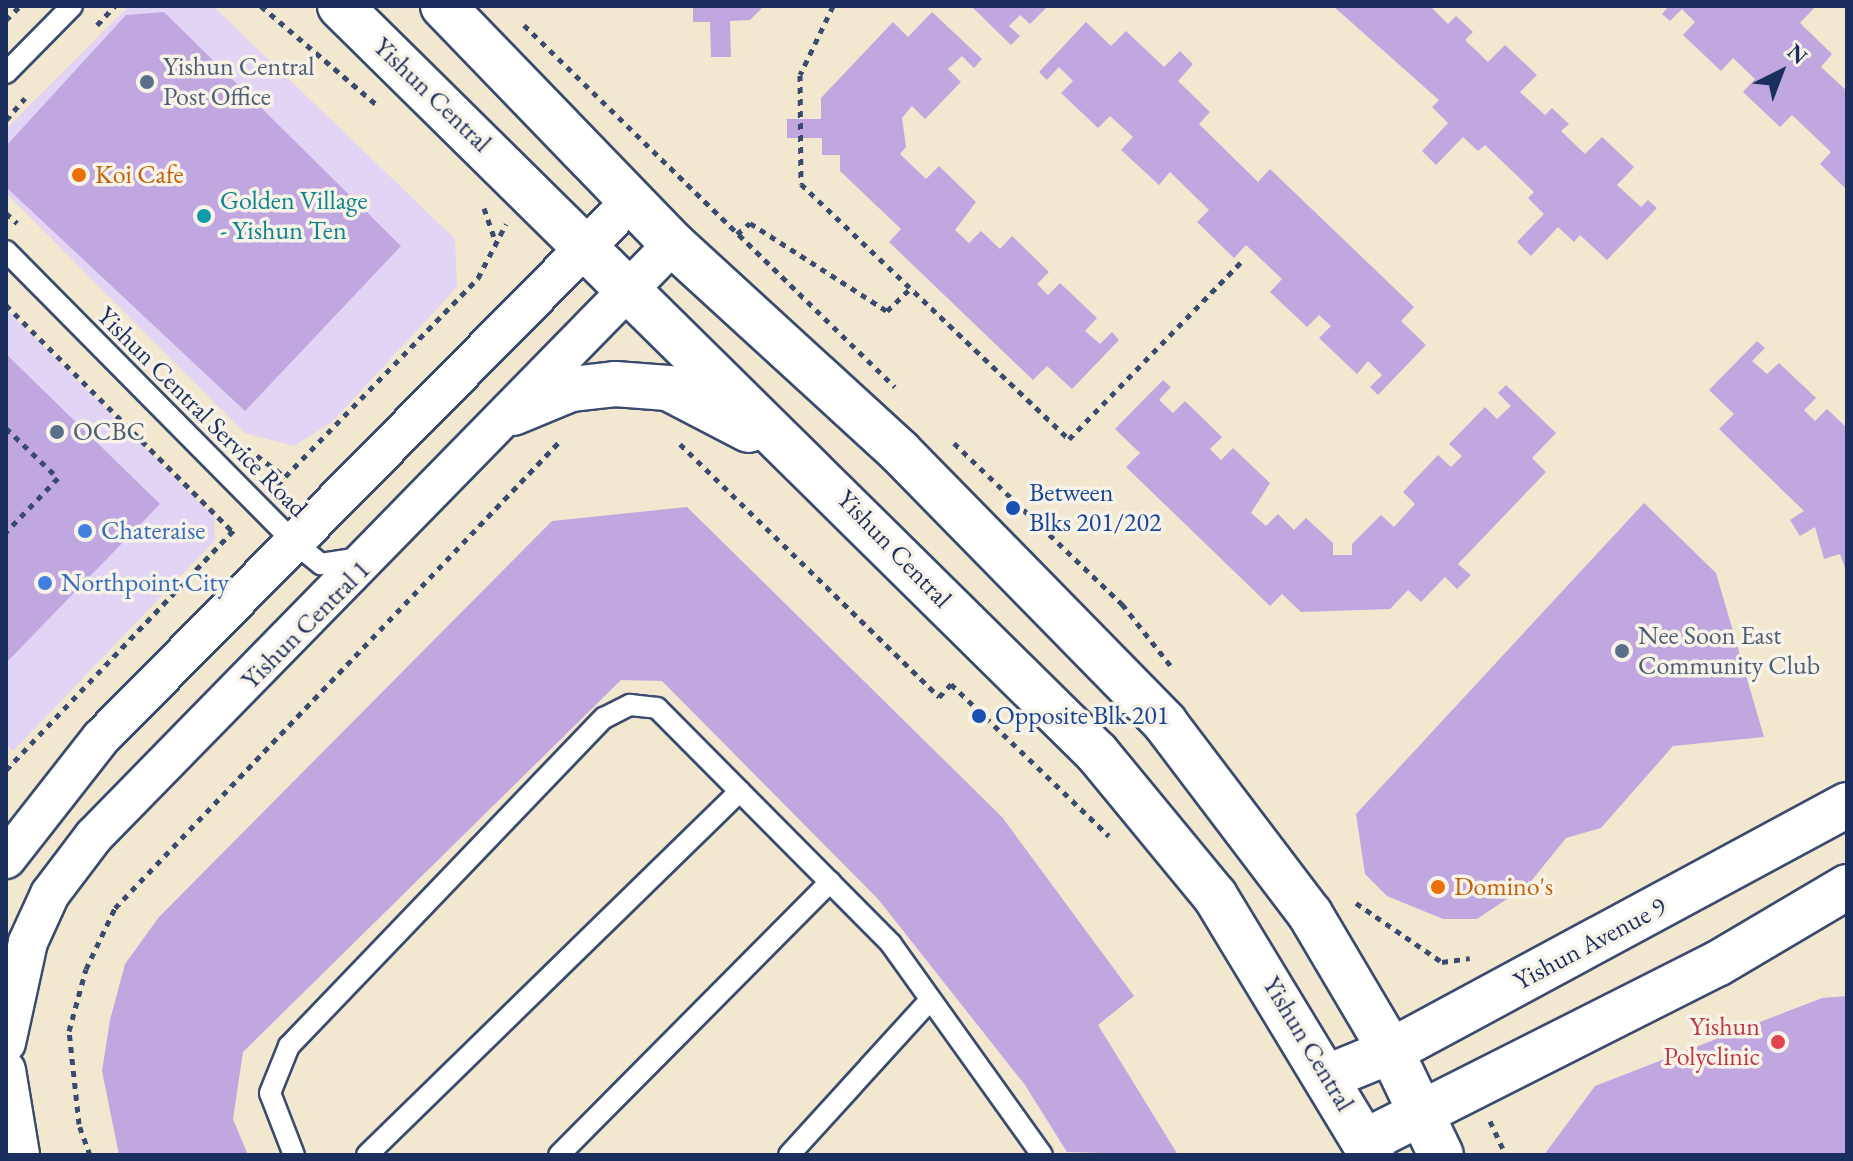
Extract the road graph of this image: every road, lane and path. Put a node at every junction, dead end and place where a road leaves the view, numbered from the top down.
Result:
1 (20, 6) edge
2 (72, 6) edge
3 (261, 6) edge
4 (340, 6) edge
5 (443, 6) edge
6 (833, 6) edge
7 (6, 20) edge
8 (6, 73) edge
9 (381, 109) dead end
10 (482, 201) dead end
11 (631, 201) junction
12 (737, 234) dead end
13 (673, 244) junction
14 (587, 248) junction
15 (6, 251) edge
16 (1244, 259) dead end
17 (910, 289) junction
18 (629, 290) junction
19 (6, 305) edge
20 (513, 413) junction
21 (6, 428) edge
22 (843, 495) junction
23 (259, 504) junction
24 (6, 532) edge
25 (233, 532) junction
26 (296, 544) junction
27 (379, 551) junction
28 (6, 770) edge
29 (740, 791) junction
30 (1847, 805) edge
31 (6, 859) edge
32 (830, 882) junction
33 (1847, 887) edge
34 (930, 1000) junction
35 (6, 1043) edge
36 (1391, 1051) junction
37 (6, 1070) edge
38 (1330, 1076) junction
39 (1422, 1116) junction
40 (1369, 1148) edge
41 (1040, 1154) edge
42 (20, 1155) edge
43 (294, 1155) edge
44 (367, 1155) edge
45 (559, 1155) edge
46 (789, 1155) edge
47 (1441, 1155) edge

1 - 7 path
2 - 8 lane
3 - 9 path
4 - 14 main road, Yishun Central
5 - 11 main road
6 - 17 path
10 - 23 path
11 - 13 main road
11 - 14 street
12 - 17 path
13 - 18 street, Yishun Central 1
13 - 36 main road
14 - 18 main road, Yishun Central
14 - 26 street
15 - 23 lane, Yishun Central Service Road
16 - 17 path
18 - 20 street, Yishun Central 1
18 - 22 main road, Yishun Central
19 - 25 path
20 - 22 main road
20 - 27 street, Yishun Central 1
21 - 24 path
22 - 38 main road, Yishun Central
23 - 25 path
23 - 26 lane, Yishun Central Service Road
25 - 28 path
26 - 27 lane, Yishun Central Service Road
26 - 31 street
27 - 35 street, Yishun Central 1
29 - 32 lane
29 - 43 lane
29 - 44 lane
30 - 36 main road, Yishun Avenue 9
32 - 34 lane
32 - 45 lane
33 - 39 main road
34 - 41 lane
34 - 46 lane
36 - 38 main road, Yishun Avenue 9
36 - 39 main road
37 - 42 street
38 - 40 main road, Yishun Central
39 - 40 main road
39 - 47 main road

